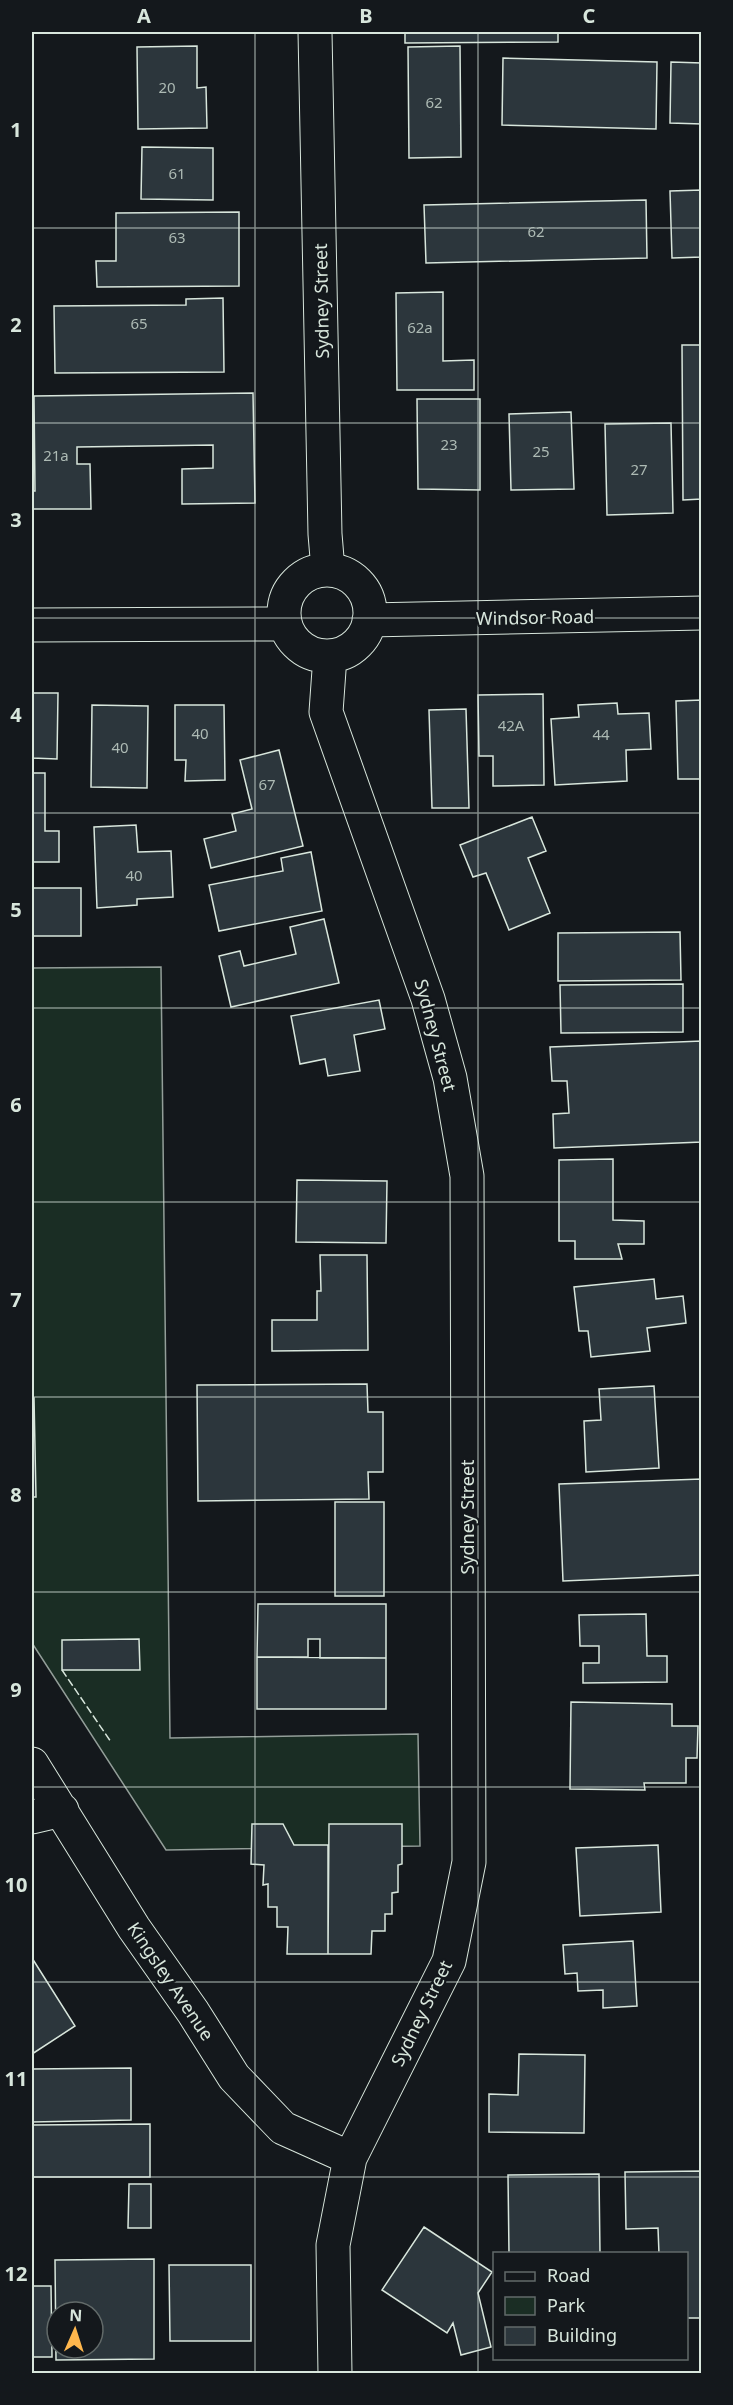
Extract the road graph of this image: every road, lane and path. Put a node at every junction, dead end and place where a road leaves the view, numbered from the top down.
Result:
1 (315, 32) edge
2 (328, 570) junction
3 (702, 613) edge
4 (369, 620) junction
5 (284, 624) junction
6 (32, 625) edge
7 (330, 656) junction
8 (32, 1764) edge
9 (47, 1814) edge
10 (350, 2158) junction
11 (335, 2373) edge

1 - 2 street, Sydney Street
2 - 4 street
2 - 5 street
3 - 4 street, Windsor Road
4 - 7 street
5 - 6 street
5 - 7 street
7 - 10 street, Sydney Street
8 - 9 street, Kingsley Avenue
9 - 10 street, Kingsley Avenue
10 - 11 street, Sydney Street

